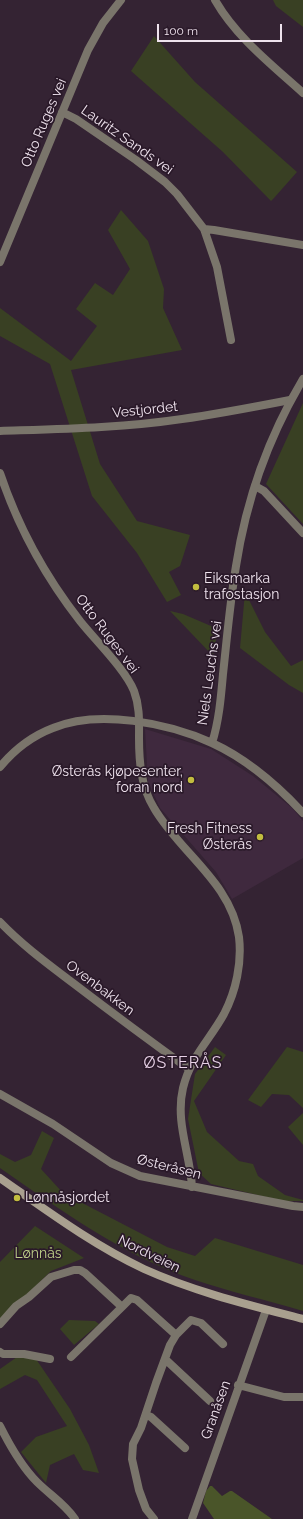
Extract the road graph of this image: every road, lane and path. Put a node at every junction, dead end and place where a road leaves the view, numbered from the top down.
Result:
1 (122, 0) edge
2 (215, 0) edge
3 (303, 93) edge
4 (62, 112) junction
5 (204, 230) junction
6 (303, 245) edge
7 (0, 262) edge
8 (231, 340) dead end
9 (303, 380) edge
10 (290, 400) junction
11 (0, 431) edge
12 (0, 473) edge
13 (255, 486) junction
14 (303, 533) edge
15 (140, 721) junction
16 (212, 743) junction
17 (0, 767) edge
18 (303, 813) edge
19 (0, 922) edge
20 (189, 1069) junction
21 (0, 1094) edge
22 (0, 1178) edge
23 (192, 1187) junction
24 (303, 1207) edge
25 (122, 1307) junction
26 (266, 1310) junction
27 (303, 1319) edge
28 (0, 1324) edge
29 (176, 1335) junction
30 (223, 1344) dead end
31 (0, 1352) edge
32 (71, 1357) dead end
33 (50, 1359) dead end
34 (165, 1359) junction
35 (238, 1385) junction
36 (303, 1397) edge
37 (210, 1401) dead end
38 (146, 1415) junction
39 (0, 1426) edge
40 (185, 1448) dead end
41 (75, 1519) edge
42 (154, 1519) edge
43 (192, 1519) edge

1 - 4 street, Otto Ruges vei
2 - 3 street
4 - 5 street, Lauritz Sands vei
4 - 7 street, Otto Ruges vei
5 - 6 street
5 - 8 street, Lauritz Sands vei
9 - 10 street, Niels Leuchs vei
10 - 11 street, Vestjordet
10 - 13 street, Niels Leuchs vei
12 - 15 street, Otto Ruges vei
13 - 14 street
13 - 16 street, Niels Leuchs vei
15 - 16 street
15 - 17 street
15 - 20 street, Otto Ruges vei
16 - 18 street
19 - 20 street, Ovenbakken
20 - 23 street, Otto Ruges vei
21 - 23 street, Østeråsen
22 - 26 main road, Nordveien
23 - 24 street, Østeråsen
25 - 28 street
25 - 29 street
25 - 32 street
26 - 27 main road, Nordveien
26 - 35 street, Granåsen
29 - 30 street
29 - 34 street
31 - 33 street
34 - 37 street
34 - 38 street
35 - 36 street
35 - 43 street, Granåsen
38 - 40 street
38 - 42 street
39 - 41 street

